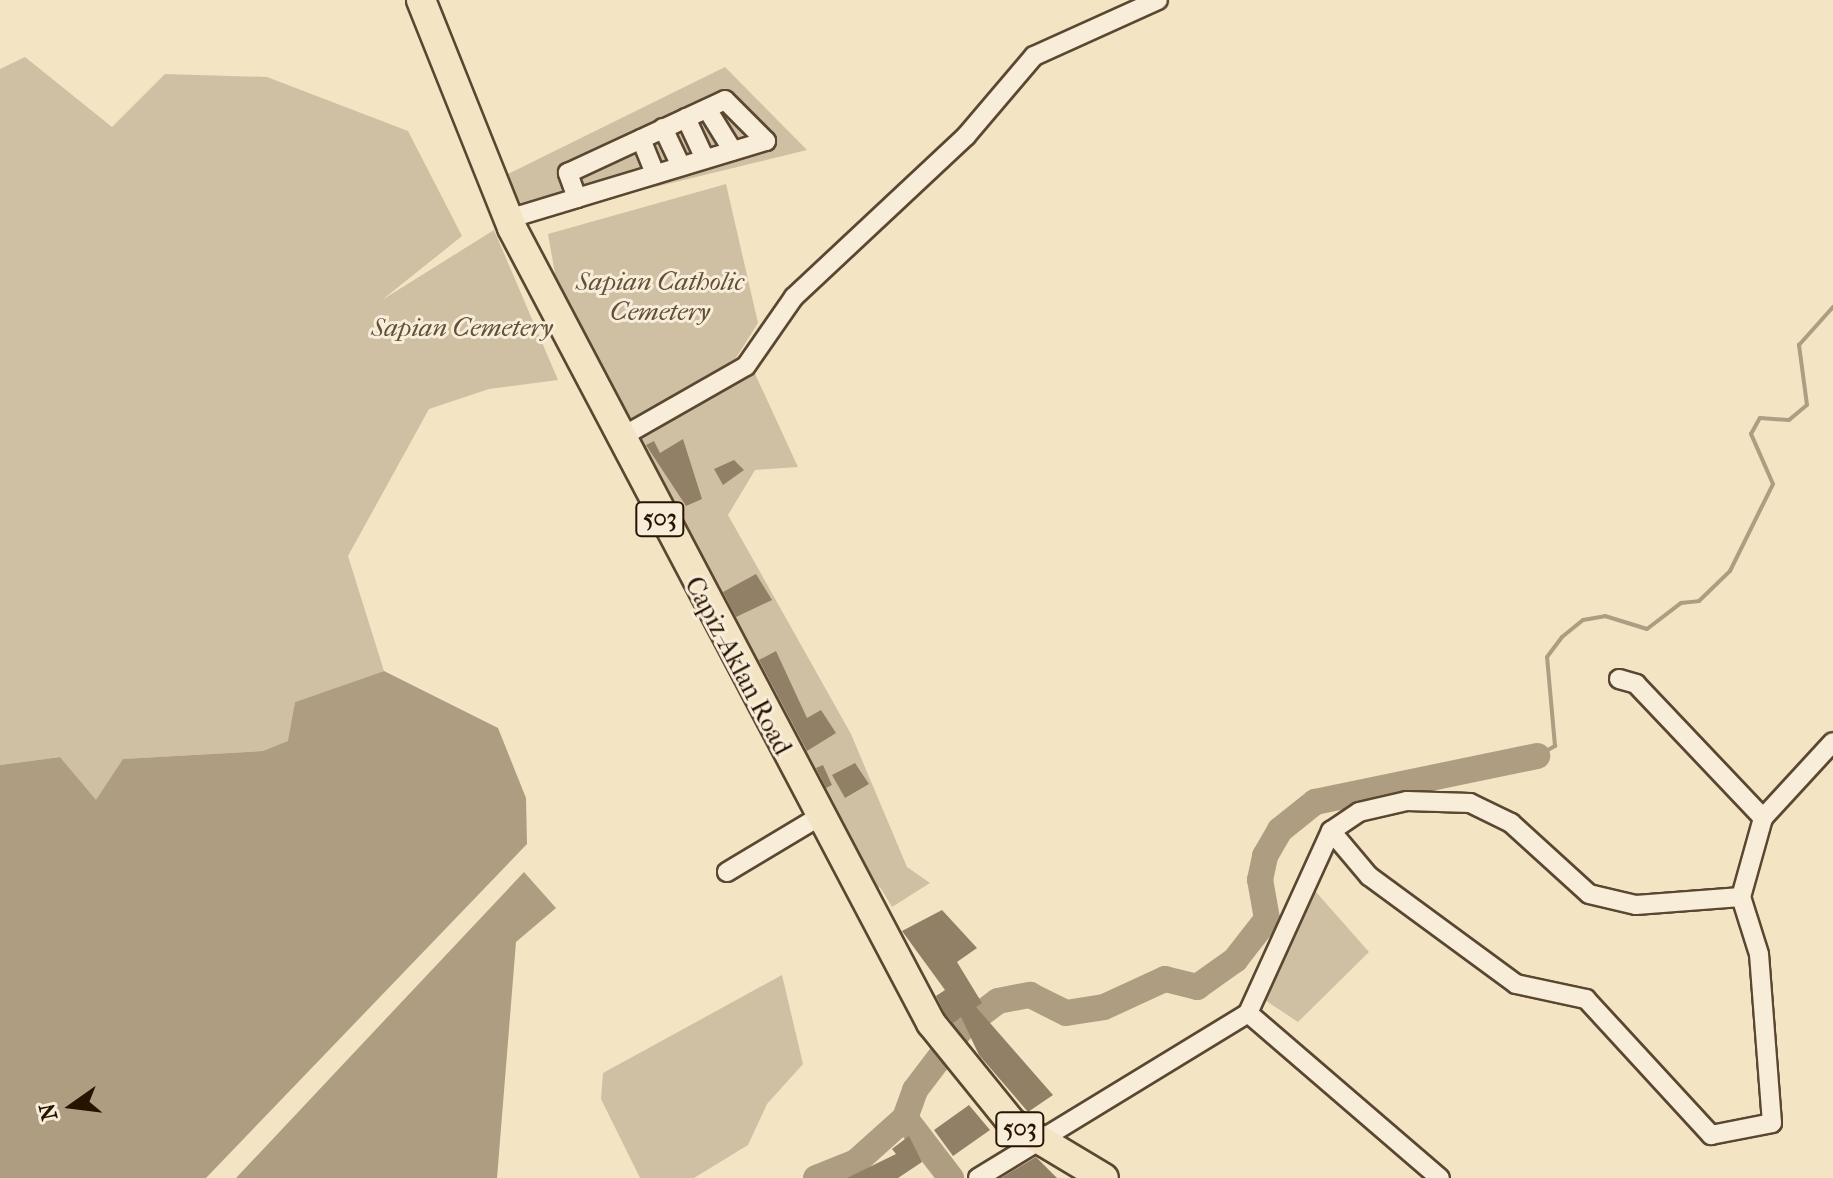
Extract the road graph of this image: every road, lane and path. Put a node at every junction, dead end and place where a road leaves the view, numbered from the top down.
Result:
1 (421, 0) edge
2 (1158, 0) edge
3 (707, 109) junction
4 (686, 118) junction
5 (663, 128) junction
6 (641, 139) junction
7 (616, 151) junction
8 (733, 151) junction
9 (705, 159) junction
10 (595, 161) junction
11 (681, 166) junction
12 (655, 174) junction
13 (628, 182) junction
14 (605, 189) junction
15 (577, 198) junction
16 (508, 219) junction
17 (618, 439) junction
18 (1619, 679) dead end
19 (1833, 742) edge
20 (817, 818) junction
21 (1763, 818) junction
22 (1331, 831) junction
23 (727, 872) dead end
24 (1741, 897) junction
25 (1248, 1013) junction
26 (1038, 1141) junction
27 (979, 1178) edge
28 (1103, 1178) edge
29 (1440, 1178) edge

1 - 16 main road, Capiz-Aklan Road / 503
2 - 17 street
3 - 4 street
3 - 8 street
3 - 8 street
4 - 5 street
4 - 9 street
5 - 6 street
5 - 11 street
6 - 7 street
6 - 12 street
7 - 10 street
7 - 13 street
8 - 9 street
9 - 11 street
10 - 14 street
10 - 15 street
11 - 12 street
12 - 13 street
13 - 14 street
14 - 15 street
15 - 16 street
16 - 17 main road, Capiz-Aklan Road / 503
17 - 20 main road, Capiz-Aklan Road / 503
18 - 21 street
19 - 21 street
20 - 23 street
20 - 26 main road, Capiz-Aklan Road / 503
21 - 24 street
22 - 24 street
22 - 24 street
22 - 25 street
25 - 26 street
25 - 29 street
26 - 27 street
26 - 28 main road, Capiz-Aklan Road / 503

